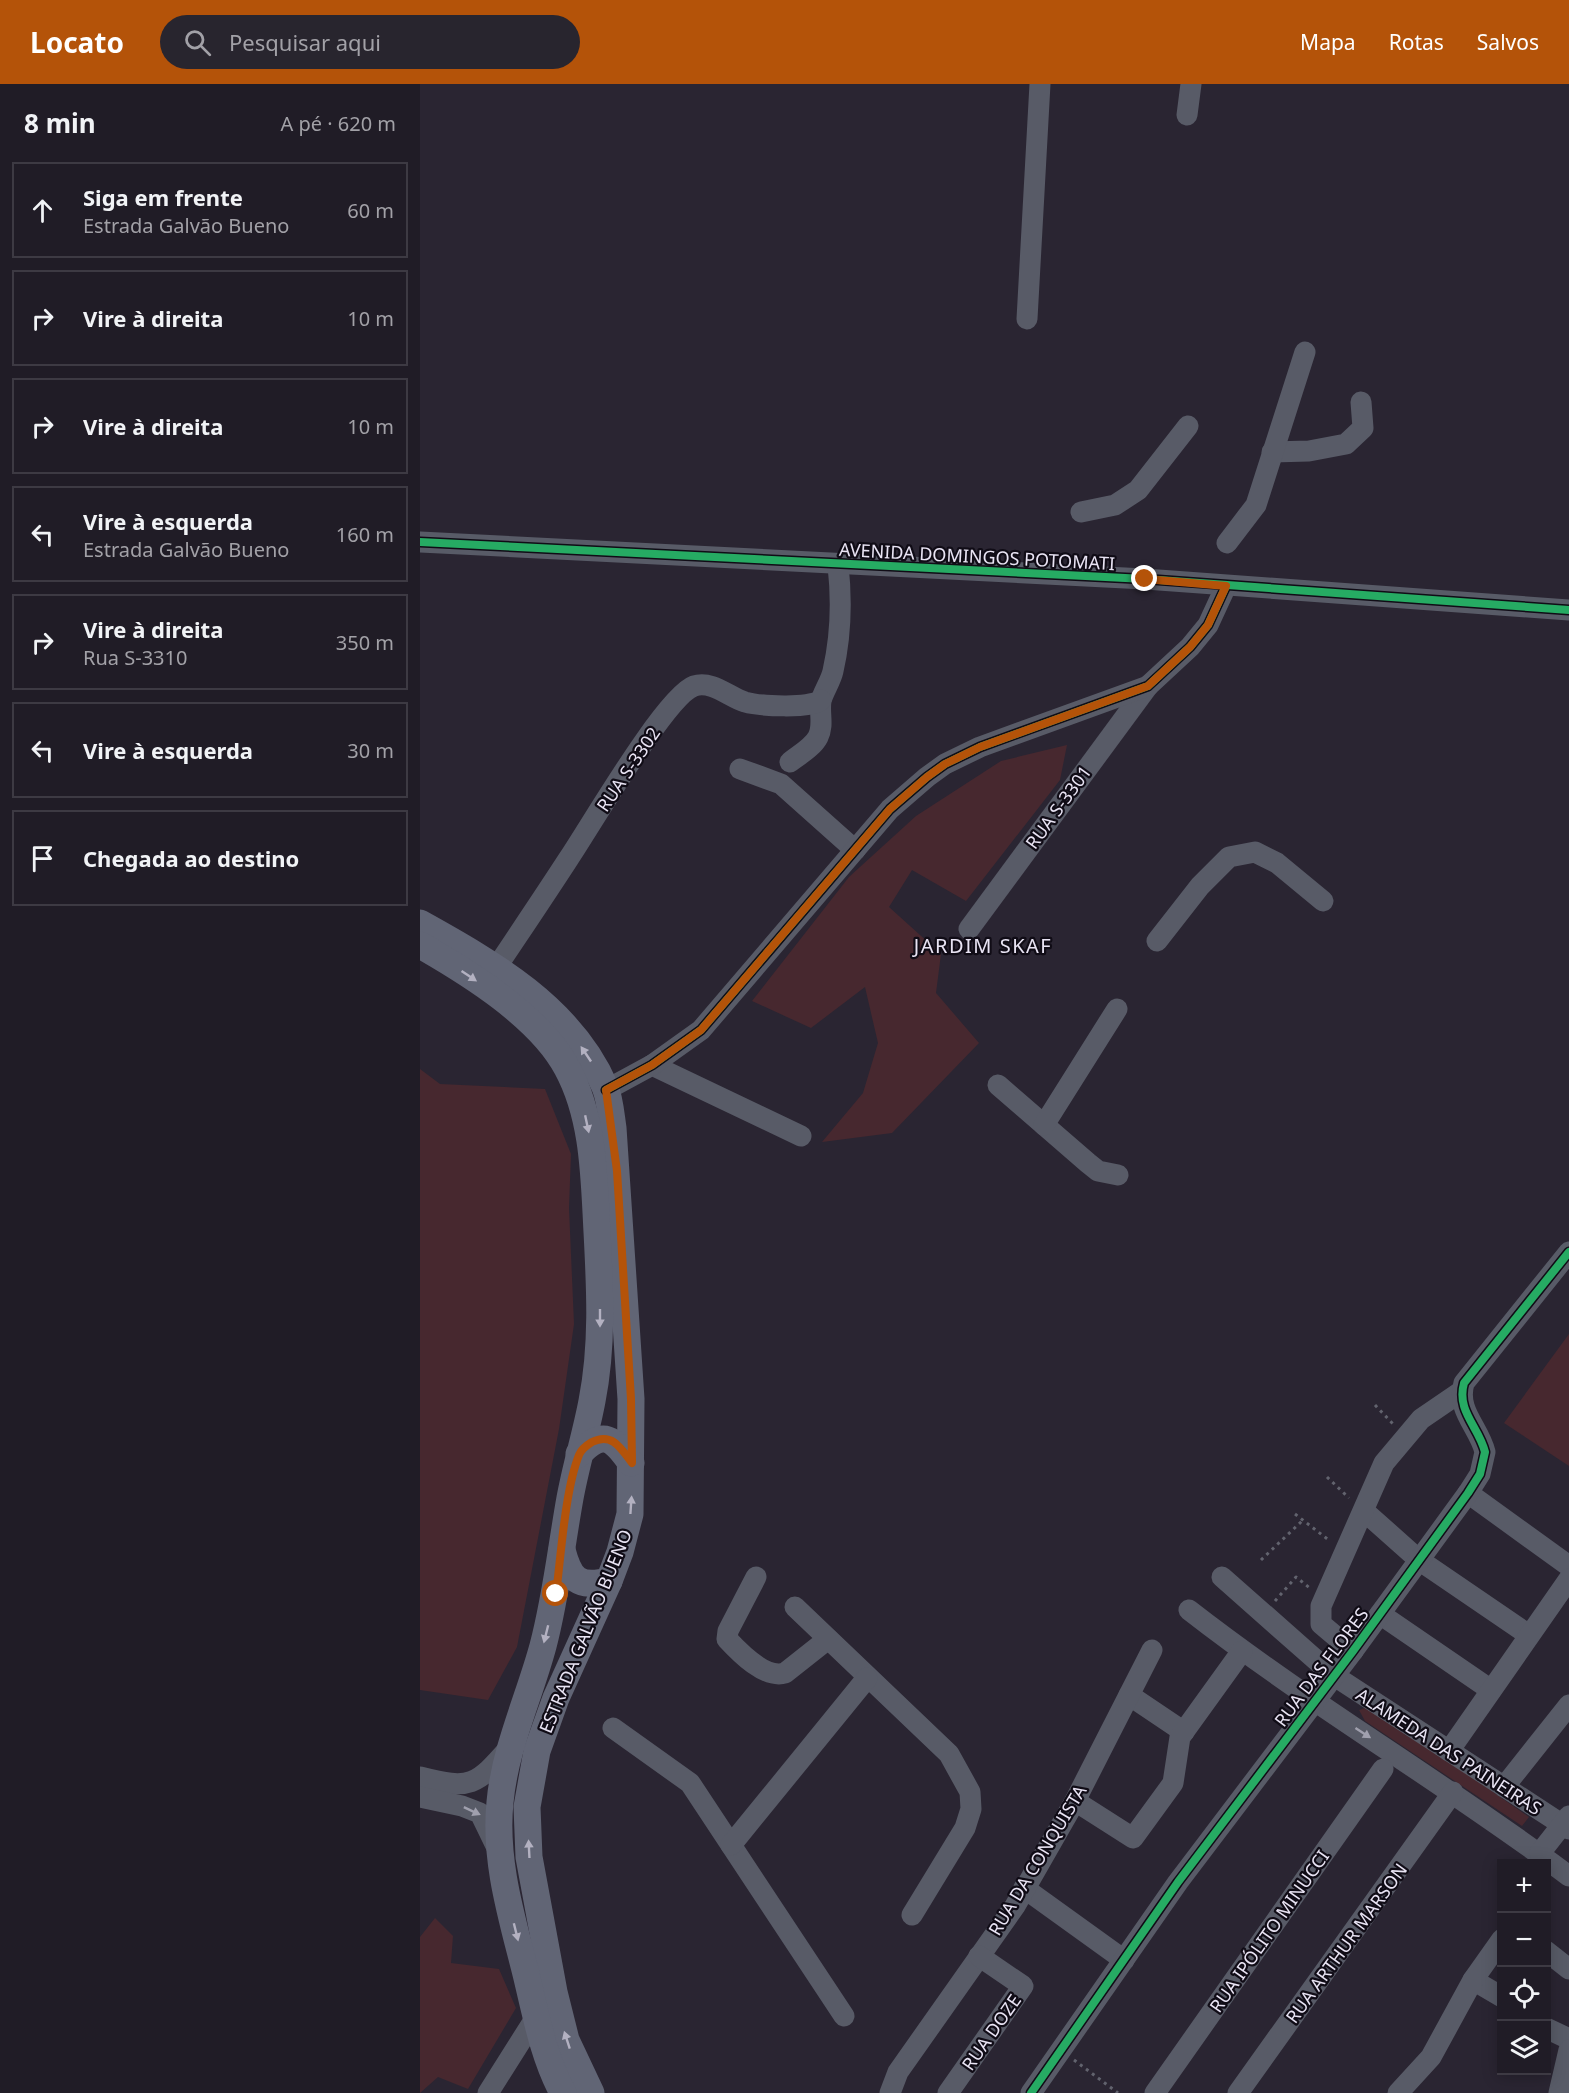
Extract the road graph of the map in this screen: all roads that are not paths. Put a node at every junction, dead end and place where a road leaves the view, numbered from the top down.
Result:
1 (1040, 84) edge
2 (1191, 84) edge
3 (1187, 115) dead end
4 (1027, 319) dead end
5 (1305, 352) dead end
6 (1361, 402) dead end
7 (1188, 426) dead end
8 (1272, 452) junction
9 (1081, 512) dead end
10 (420, 542) edge
11 (1227, 543) dead end
12 (838, 565) junction
13 (1226, 586) junction
14 (1569, 610) edge
15 (1148, 686) junction
16 (821, 700) junction
17 (790, 762) dead end
18 (740, 769) dead end
19 (855, 850) junction
20 (1323, 901) dead end
21 (420, 923) edge
22 (969, 929) dead end
23 (1157, 941) dead end
24 (420, 945) edge
25 (496, 968) junction
26 (1117, 1009) dead end
27 (652, 1065) junction
28 (998, 1085) dead end
29 (606, 1090) junction
30 (1044, 1125) junction
31 (801, 1136) dead end
32 (1119, 1175) dead end
33 (1569, 1252) edge
34 (1462, 1391) junction
35 (579, 1454) junction
36 (632, 1463) junction
37 (1468, 1493) junction
38 (1364, 1511) junction
39 (562, 1550) junction
40 (1419, 1560) junction
41 (1569, 1566) edge
42 (756, 1577) dead end
43 (1222, 1577) dead end
44 (1569, 1579) edge
45 (609, 1581) junction
46 (795, 1607) dead end
47 (1189, 1610) dead end
48 (1380, 1614) junction
49 (1529, 1635) junction
50 (828, 1639) junction
51 (1152, 1650) dead end
52 (1353, 1651) junction
53 (1242, 1652) junction
54 (1333, 1675) junction
55 (867, 1678) junction
56 (1491, 1690) junction
57 (1129, 1695) junction
58 (1314, 1701) junction
59 (1569, 1705) edge
60 (613, 1728) dead end
61 (1184, 1732) junction
62 (511, 1746) junction
63 (1449, 1750) junction
64 (1383, 1769) dead end
65 (420, 1777) edge
66 (1504, 1787) junction
67 (1453, 1792) junction
68 (420, 1797) edge
69 (1074, 1801) junction
70 (1567, 1823) edge
71 (731, 1845) junction
72 (499, 1854) junction
73 (1553, 1869) edge
74 (1024, 1888) junction
75 (912, 1915) dead end
76 (1497, 1946) edge
77 (1551, 1955) edge
78 (979, 1956) junction
79 (1124, 1960) junction
80 (1569, 1969) edge
81 (1473, 1980) junction
82 (1497, 1994) edge
83 (844, 2016) dead end
84 (536, 2017) junction
85 (1551, 2030) edge
86 (1569, 2039) edge
87 (1569, 2050) edge
88 (488, 2093) edge
89 (563, 2093) edge
90 (591, 2093) edge
91 (890, 2093) edge
92 (948, 2093) edge
93 (1031, 2093) edge
94 (1155, 2093) edge
95 (1238, 2093) edge
96 (1398, 2093) edge
97 (1559, 2093) edge

1 - 4 street
2 - 3 street
5 - 8 street
6 - 8 street
7 - 9 street
8 - 11 street
10 - 12 street, AVENIDA DOMINGOS POTOMATI
12 - 13 street, AVENIDA DOMINGOS POTOMATI
12 - 16 street
13 - 14 street, AVENIDA DOMINGOS POTOMATI
13 - 15 street
15 - 19 street
15 - 22 street, RUA S-3301
16 - 17 street
16 - 25 street, RUA S-3302
18 - 19 street
19 - 27 street
20 - 23 street
21 - 25 main road, ESTRADA GALVÃO BUENO
24 -> 35 main road, ESTRADA GALVÃO BUENO
29 -> 25 main road, ESTRADA GALVÃO BUENO
26 - 30 street
27 - 29 street
27 - 31 street
28 - 30 street
29 - 36 main road, ESTRADA GALVÃO BUENO
30 - 32 street
33 - 34 street
34 - 37 street, RUA DAS FLORES
34 - 38 street
35 - 36 main road
35 - 39 main road, ESTRADA GALVÃO BUENO
45 -> 36 main road, ESTRADA GALVÃO BUENO
37 - 40 street, RUA DAS FLORES
37 - 41 street
38 - 40 street
38 - 52 street
39 - 45 main road
39 -> 62 main road, ESTRADA GALVÃO BUENO
40 - 48 street, RUA DAS FLORES
40 - 49 street
42 - 50 street
43 - 54 street, ALAMEDA DAS PAINEIRAS
44 - 49 street
90 -> 45 main road, ESTRADA GALVÃO BUENO
46 - 50 street
47 - 53 street, ALAMEDA DAS PAINEIRAS
48 - 52 street, RUA DAS FLORES
48 - 56 street
49 - 56 street
50 - 55 street
51 - 57 street, RUA DA CONQUISTA
52 - 54 street, RUA DAS FLORES
53 - 58 street, ALAMEDA DAS PAINEIRAS
53 - 61 street
54 - 58 street, RUA DAS FLORES
54 - 63 street, ALAMEDA DAS PAINEIRAS
55 - 71 street
55 - 75 street
56 - 63 street
57 - 61 street
57 - 69 street, RUA DA CONQUISTA
58 -> 67 street, ALAMEDA DAS PAINEIRAS
58 - 79 street, RUA DAS FLORES
59 - 66 street
60 - 71 street
61 - 69 street
62 - 65 street
62 - 72 main road, ESTRADA GALVÃO BUENO
63 - 66 street, ALAMEDA DAS PAINEIRAS
64 - 94 street, RUA IPÓLITO MINUCCI
66 - 70 street, ALAMEDA DAS PAINEIRAS
67 - 73 street, ALAMEDA DAS PAINEIRAS
67 - 95 street, RUA ARTHUR MARSON
68 -> 72 street
69 - 74 street, RUA DA CONQUISTA
70 - 73 street
71 - 83 street
72 -> 84 main road, ESTRADA GALVÃO BUENO
74 - 78 street, RUA DA CONQUISTA
74 - 79 street
76 - 81 street
77 - 80 street
78 - 91 street, RUA DA CONQUISTA
78 - 92 street, RUA DOZE
79 - 93 street, RUA DAS FLORES
81 - 82 street
81 - 96 street
84 - 88 street
84 - 89 main road, ESTRADA GALVÃO BUENO
85 - 86 street
87 - 97 street

